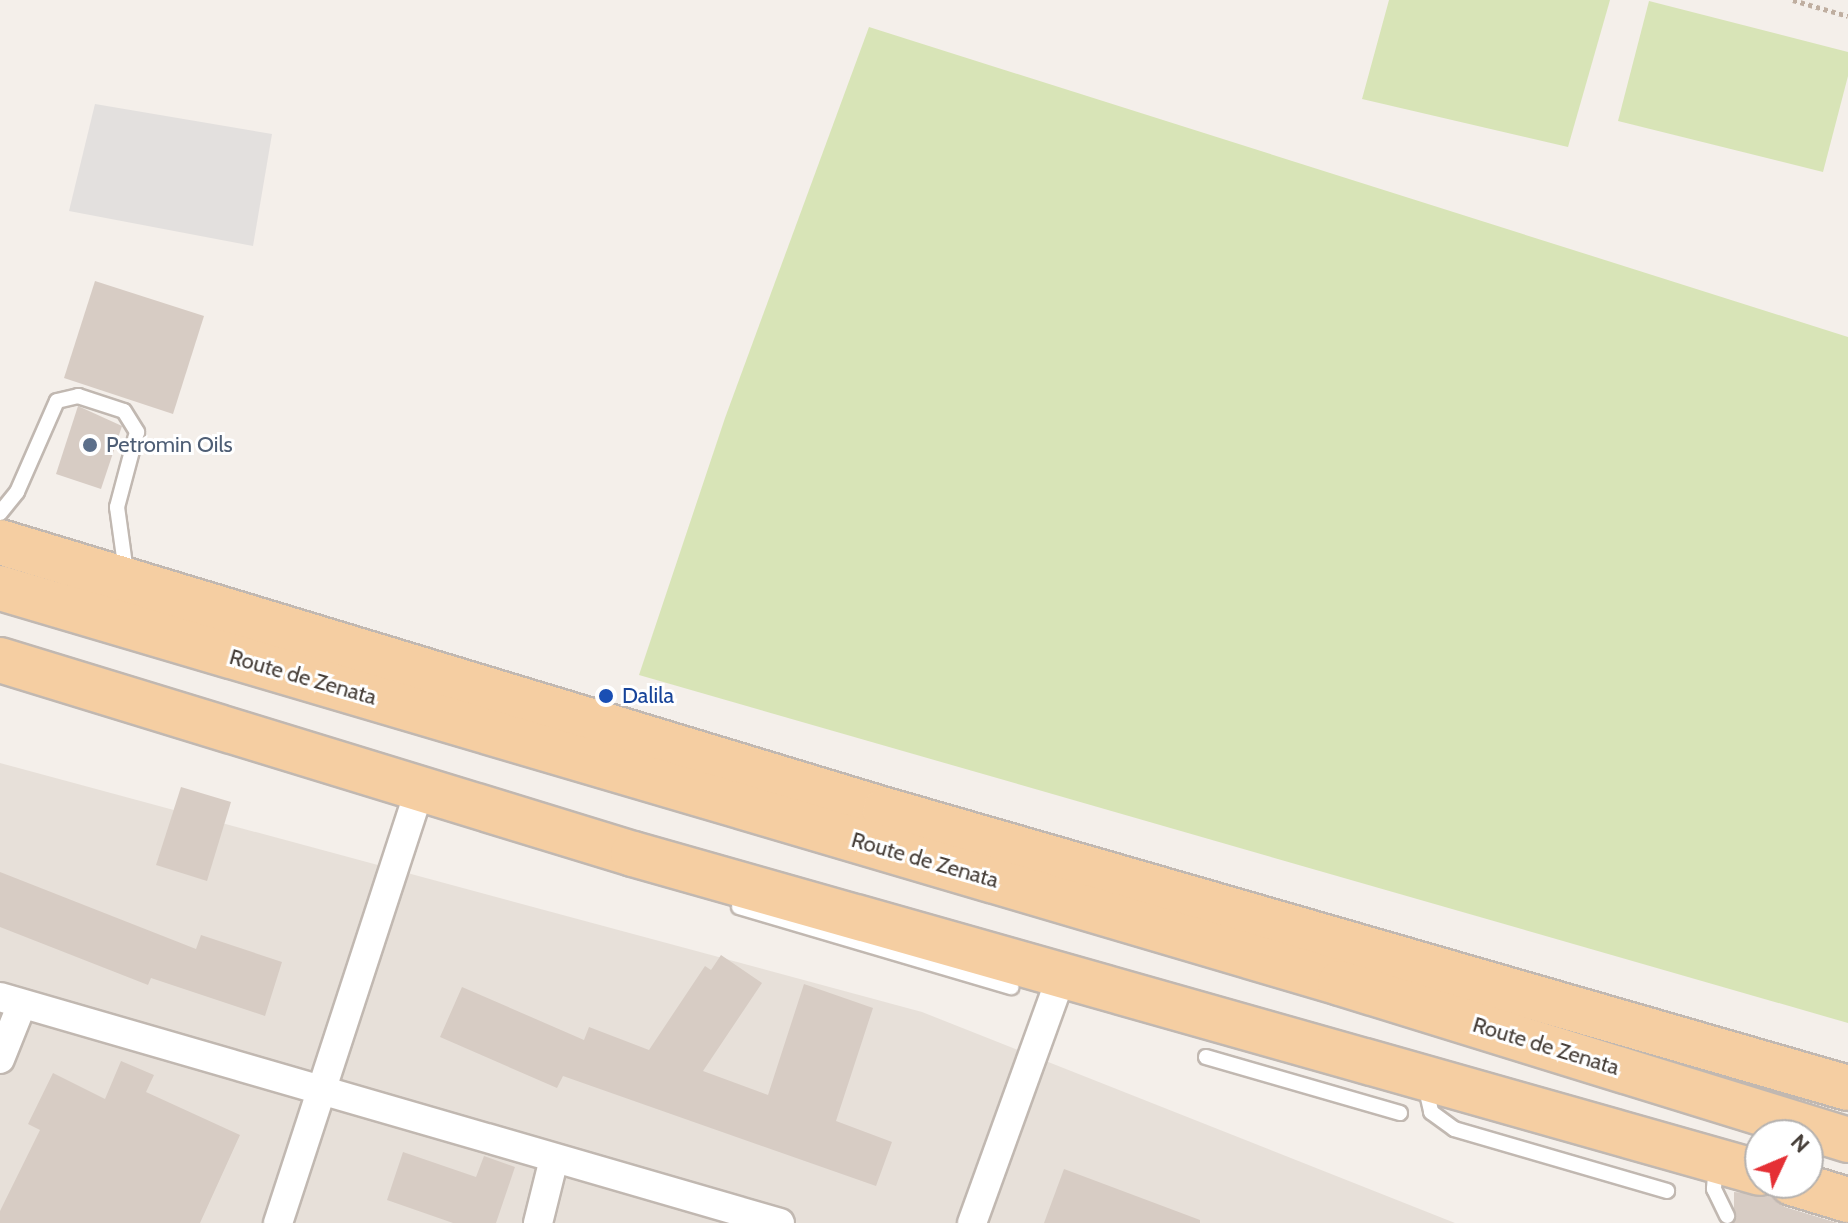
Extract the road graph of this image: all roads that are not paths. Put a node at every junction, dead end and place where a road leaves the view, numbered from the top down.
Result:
1 (0, 486) edge
2 (17, 492) junction
3 (0, 513) edge
4 (0, 542) edge
5 (129, 580) junction
6 (0, 588) edge
7 (0, 614) edge
8 (0, 660) edge
9 (420, 788) junction
10 (722, 902) dead end
11 (969, 963) junction
12 (1061, 977) junction
13 (1011, 987) dead end
14 (11, 1001) edge
15 (1206, 1057) dead end
16 (1275, 1058) junction
17 (0, 1059) edge
18 (1848, 1088) edge
19 (323, 1093) junction
20 (1413, 1097) junction
21 (1744, 1131) edge
22 (1848, 1140) edge
23 (1824, 1156) edge
24 (554, 1159) junction
25 (1717, 1161) junction
26 (1848, 1163) edge
27 (1744, 1169) edge
28 (1667, 1191) dead end
29 (1824, 1193) edge
30 (1848, 1200) edge
31 (1727, 1216) dead end
32 (278, 1223) edge
33 (538, 1223) edge
34 (780, 1223) edge
35 (972, 1223) edge

1 - 2 lane
2 - 3 lane
2 - 5 lane
4 - 5 main road, Route de Zenata
5 - 18 main road, Route de Zenata
6 - 22 main road, Route de Zenata
7 - 21 main road, Route de Zenata
8 - 9 main road
9 - 11 main road
9 - 19 street
10 - 11 lane
11 - 12 main road
11 - 13 lane
12 - 16 main road
12 - 35 street
14 - 17 street
14 - 19 street
15 - 16 lane
16 - 20 main road
19 - 24 street
19 - 32 street
20 - 25 main road
20 - 28 lane
23 - 26 main road
24 - 33 street
24 - 34 street
25 - 27 main road
25 - 31 lane
29 - 30 main road

